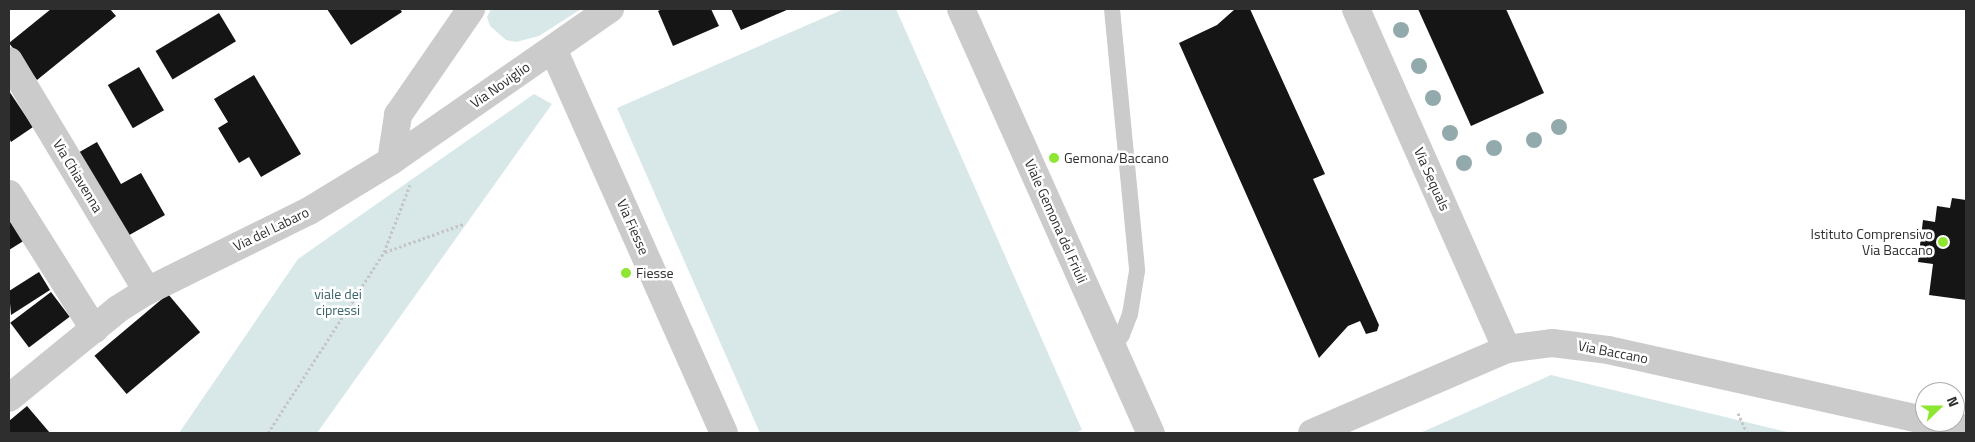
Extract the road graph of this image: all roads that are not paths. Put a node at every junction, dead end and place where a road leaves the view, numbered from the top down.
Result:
1 (471, 9) edge
2 (610, 9) edge
3 (961, 9) edge
4 (1112, 9) edge
5 (1356, 9) edge
6 (553, 49) junction
7 (9, 61) edge
8 (391, 161) junction
9 (9, 194) edge
10 (147, 291) junction
11 (94, 329) junction
12 (1113, 347) junction
13 (1507, 349) junction
14 (9, 398) edge
15 (1915, 418) edge
16 (724, 433) edge
17 (1151, 433) edge
18 (1312, 433) edge

1 - 8 street
2 - 6 street, Via Noviglio
3 - 12 street, Viale Gemona del Friuli
4 - 12 lane
5 - 13 street, Via Sequals
6 - 8 street, Via Noviglio
6 - 16 street, Via Fiesse
7 - 10 street, Via Chiavenna
8 - 10 street, Via del Labaro
9 - 11 street
10 - 11 street, Via del Labaro
11 - 14 street, Via del Labaro
12 - 17 street, Viale Gemona del Friuli
13 - 15 street, Via Baccano
13 - 18 street, Via Baccano

